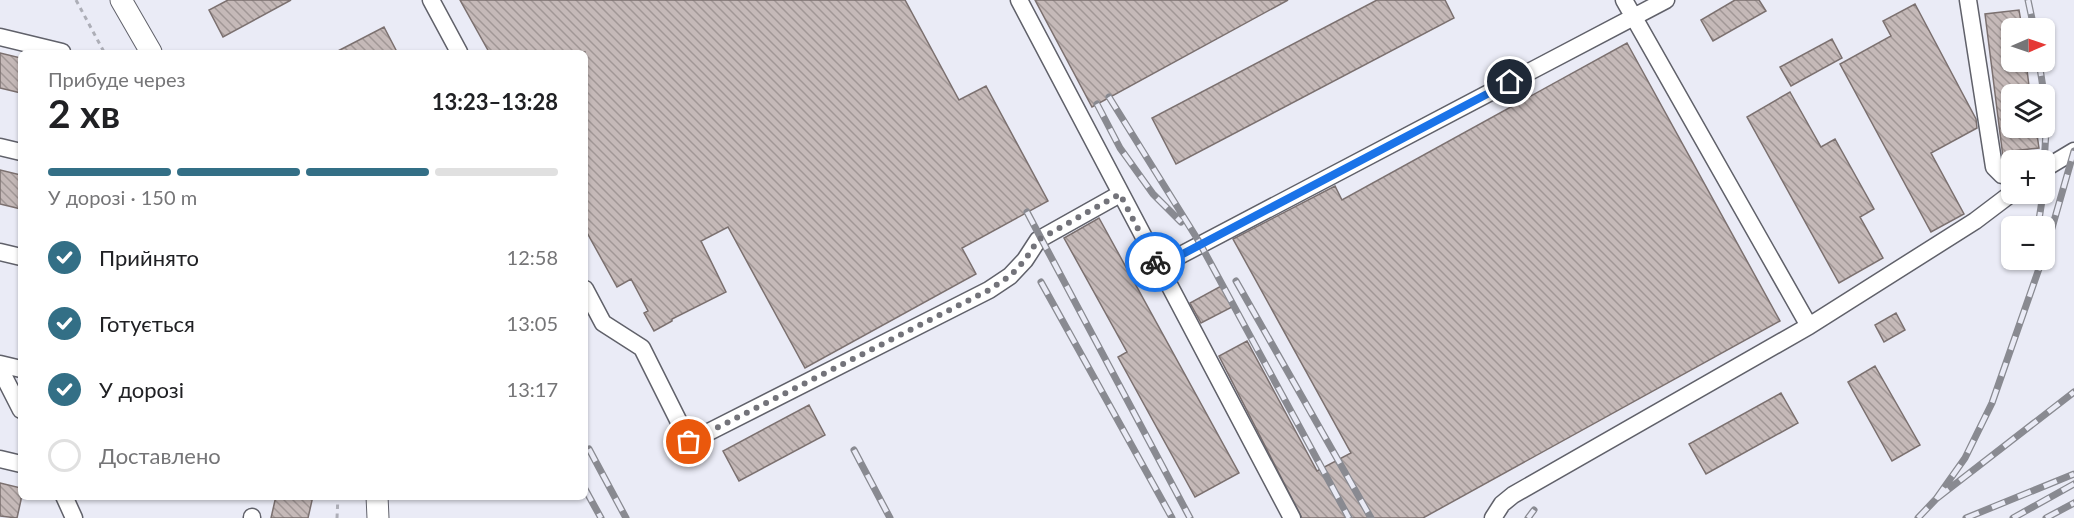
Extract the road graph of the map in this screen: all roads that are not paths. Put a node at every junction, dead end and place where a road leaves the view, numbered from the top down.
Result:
1 (121, 0) edge
2 (430, 0) edge
3 (1019, 0) edge
4 (1624, 0) edge
5 (1666, 0) edge
6 (1968, 0) edge
7 (1634, 17) junction
8 (0, 37) edge
9 (54, 50) edge
10 (150, 50) edge
11 (458, 50) edge
12 (0, 147) edge
13 (18, 151) edge
14 (2074, 151) edge
15 (2055, 162) edge
16 (2001, 174) edge
17 (1120, 194) junction
18 (2001, 201) edge
19 (0, 252) edge
20 (18, 256) edge
21 (1158, 267) junction
22 (588, 295) edge
23 (1809, 326) junction
24 (0, 364) edge
25 (18, 368) edge
26 (0, 369) edge
27 (18, 404) edge
28 (0, 459) edge
29 (18, 463) edge
30 (66, 500) edge
31 (377, 500) edge
32 (74, 518) edge
33 (378, 518) edge
34 (1292, 518) edge
35 (1493, 518) edge

1 - 10 main road
2 - 11 lane
3 - 17 lane
4 - 7 lane
5 - 7 lane
6 - 16 lane
7 - 21 lane
7 - 23 lane
8 - 9 lane
12 - 13 lane
14 - 15 lane
17 - 21 lane
17 - 22 lane
18 - 23 lane
19 - 20 lane
21 - 34 lane
23 - 35 lane
24 - 25 lane
26 - 27 lane
28 - 29 lane
30 - 32 lane
31 - 33 main road

